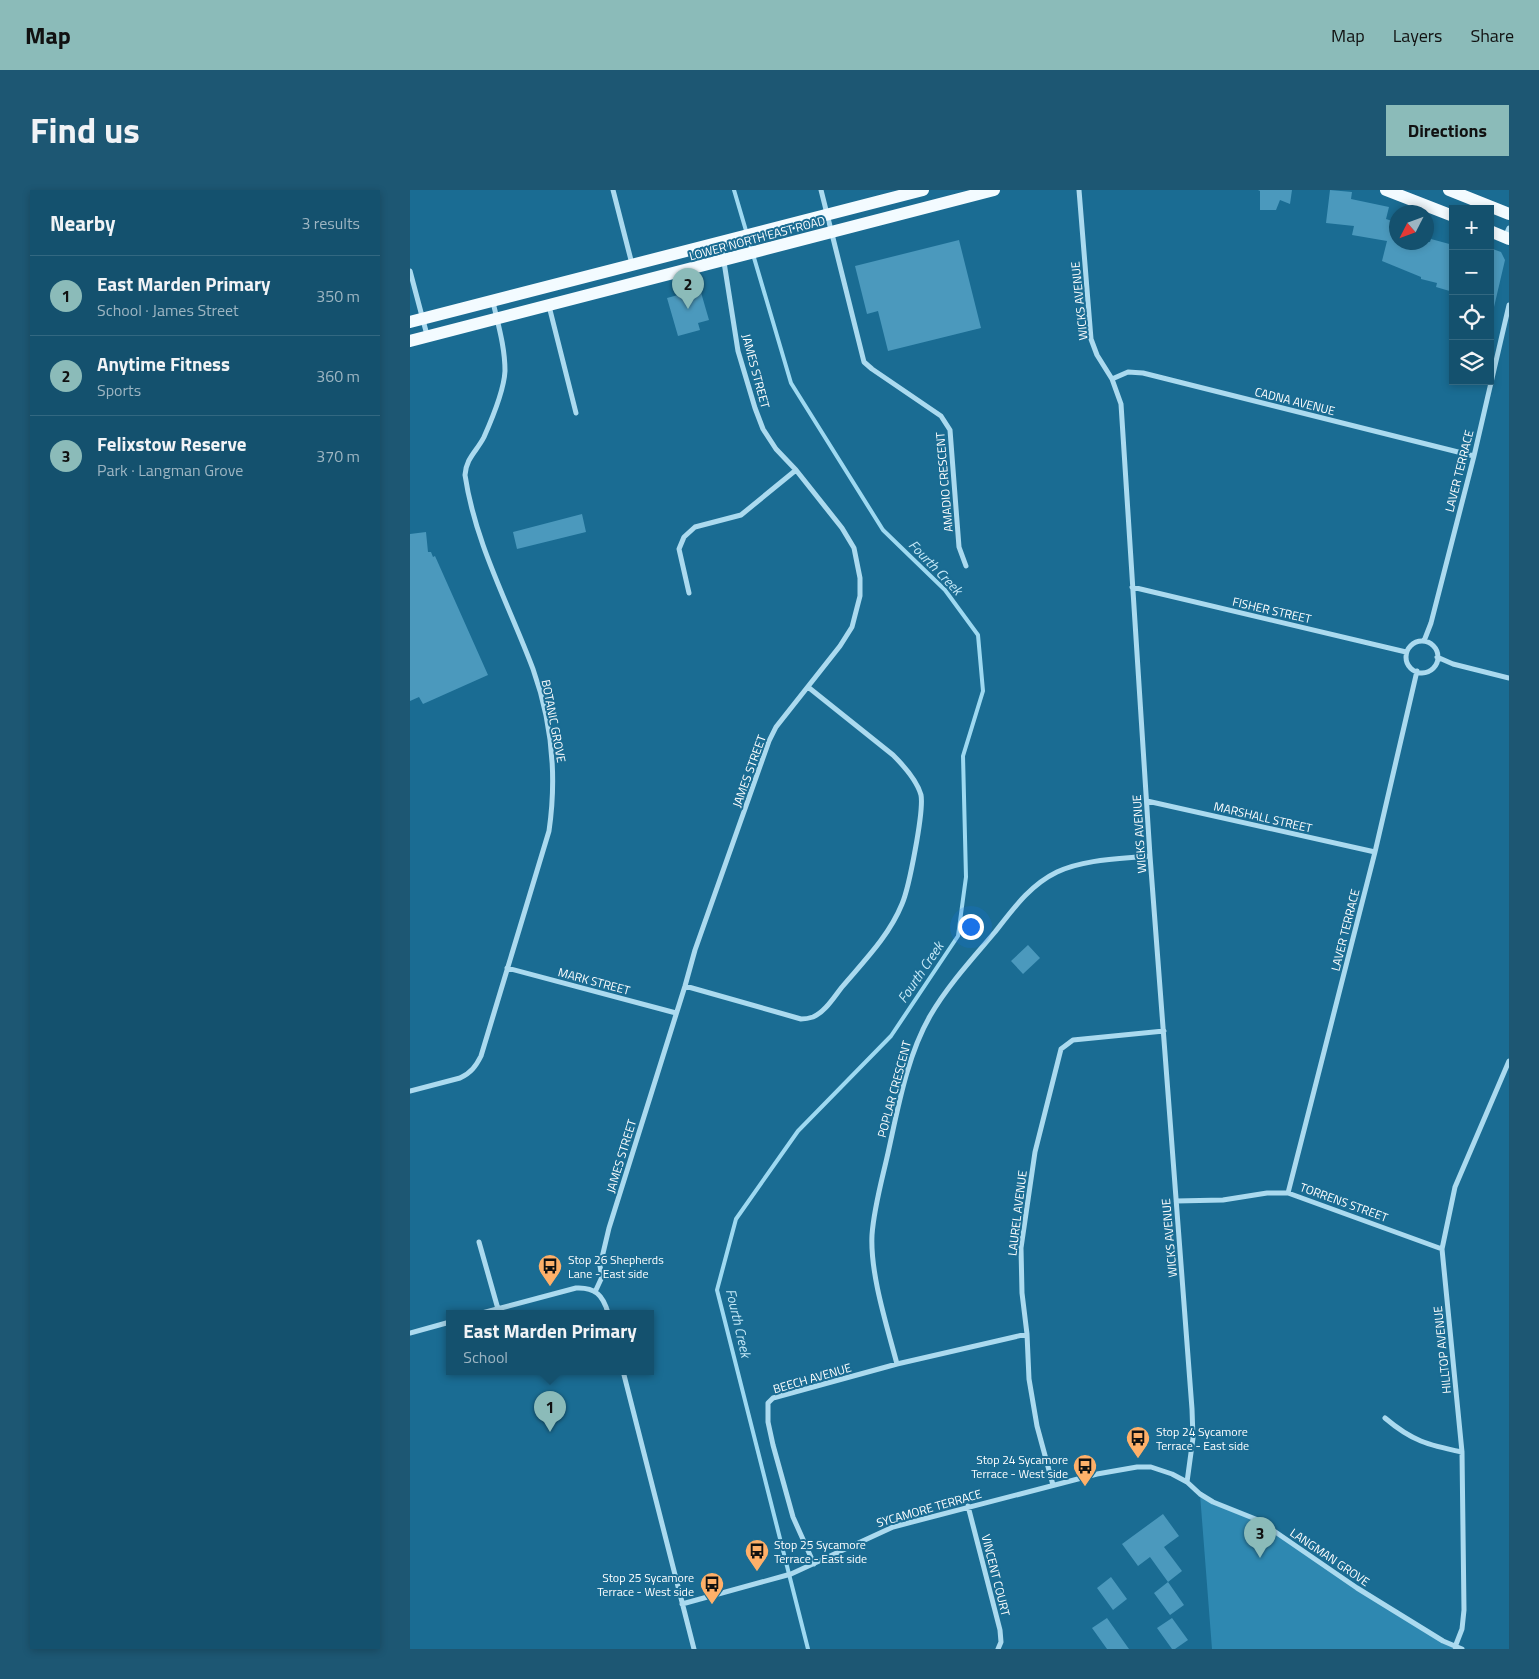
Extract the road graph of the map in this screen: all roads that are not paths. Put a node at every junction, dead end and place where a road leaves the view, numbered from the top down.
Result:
1 (613, 190) edge
2 (821, 190) edge
3 (923, 190) edge
4 (994, 190) edge
5 (1079, 190) edge
6 (1386, 190) edge
7 (1409, 190) edge
8 (1449, 190) edge
9 (1449, 213) edge
10 (827, 214) junction
11 (1449, 214) edge
12 (1509, 214) edge
13 (831, 232) junction
14 (1494, 232) edge
15 (1508, 235) edge
16 (721, 242) junction
17 (723, 260) junction
18 (632, 264) junction
19 (410, 271) edge
20 (492, 300) junction
21 (1509, 305) edge
22 (549, 306) junction
23 (497, 319) junction
24 (416, 320) edge
25 (428, 337) junction
26 (410, 341) edge
27 (1112, 379) junction
28 (576, 413) dead end
29 (1474, 456) junction
30 (796, 470) junction
31 (966, 566) dead end
32 (1132, 587) junction
33 (689, 593) dead end
34 (1424, 641) junction
35 (1406, 652) junction
36 (1437, 657) junction
37 (1417, 671) junction
38 (1509, 678) edge
39 (808, 687) junction
40 (1147, 801) junction
41 (1376, 852) junction
42 (1150, 856) junction
43 (507, 968) junction
44 (685, 986) junction
45 (676, 1013) junction
46 (1164, 1031) junction
47 (1509, 1061) edge
48 (410, 1091) edge
49 (1288, 1193) junction
50 (1176, 1202) junction
51 (479, 1242) dead end
52 (1442, 1248) junction
53 (595, 1292) junction
54 (498, 1309) junction
55 (494, 1310) edge
56 (607, 1310) edge
57 (446, 1323) edge
58 (410, 1333) edge
59 (1027, 1334) junction
60 (897, 1364) junction
61 (624, 1375) edge
62 (1385, 1418) dead end
63 (1462, 1452) junction
64 (1187, 1482) junction
65 (1053, 1485) junction
66 (968, 1506) junction
67 (814, 1564) junction
68 (682, 1604) junction
69 (1455, 1648) junction
70 (694, 1649) edge
71 (998, 1649) edge
72 (1462, 1649) edge

1 - 18 street
2 - 10 street, AMADIO CRESCENT
3 - 10 main road, LOWER NORTH EAST ROAD
4 - 13 main road, LOWER NORTH EAST ROAD
5 - 27 street, WICKS AVENUE
6 - 11 main road
7 - 9 main road
8 - 12 main road
10 - 13 street, AMADIO CRESCENT
10 - 16 main road, LOWER NORTH EAST ROAD
13 - 17 main road, LOWER NORTH EAST ROAD
13 - 31 street, AMADIO CRESCENT
14 - 15 main road
16 - 17 street, JAMES STREET
16 - 18 main road, LOWER NORTH EAST ROAD
17 - 22 main road, LOWER NORTH EAST ROAD
17 - 30 street, JAMES STREET
18 - 20 main road, LOWER NORTH EAST ROAD
19 - 24 street
20 - 23 street, BOTANIC GROVE
20 - 24 main road, LOWER NORTH EAST ROAD
21 - 29 street, LAVER TERRACE
22 - 23 main road, LOWER NORTH EAST ROAD
22 - 28 street
23 - 25 main road, LOWER NORTH EAST ROAD
23 - 43 street, BOTANIC GROVE
24 - 25 street
25 - 26 main road, LOWER NORTH EAST ROAD
27 - 29 street, CADNA AVENUE
27 - 32 street, WICKS AVENUE
29 - 34 street, LAVER TERRACE
30 - 33 street
30 - 39 street, JAMES STREET
32 - 35 street, FISHER STREET
32 - 40 street, WICKS AVENUE
34 - 35 street
34 - 36 street
35 - 37 street
36 - 37 street
36 - 38 street
37 - 41 street, LAVER TERRACE
39 - 44 street, JAMES STREET
39 - 44 street
40 - 41 street, MARSHALL STREET
40 - 42 street, WICKS AVENUE
41 - 49 street, LAVER TERRACE
42 - 46 street, WICKS AVENUE
42 - 60 street, POPLAR CRESCENT
43 - 45 street, MARK STREET
43 - 48 street, BOTANIC GROVE
44 - 45 street, JAMES STREET
45 - 53 street, JAMES STREET
46 - 50 street, WICKS AVENUE
46 - 59 street, LAUREL AVENUE
47 - 52 street, HILLTOP AVENUE
49 - 50 street, TORRENS STREET
49 - 52 street, TORRENS STREET
50 - 64 street, WICKS AVENUE
51 - 54 street
52 - 63 street, HILLTOP AVENUE
53 - 54 street
53 - 56 street
54 - 55 street
57 - 58 street
59 - 60 street, BEECH AVENUE
59 - 65 street, LAUREL AVENUE
60 - 67 street, BEECH AVENUE
61 - 68 street
62 - 63 street
63 - 69 street, HILLTOP AVENUE
64 - 65 street, SYCAMORE TERRACE
64 - 69 street, LANGMAN GROVE
65 - 66 street, SYCAMORE TERRACE
66 - 67 street, SYCAMORE TERRACE
66 - 71 street, VINCENT COURT
67 - 68 street, SYCAMORE TERRACE
68 - 70 street
69 - 72 street, LANGMAN GROVE

